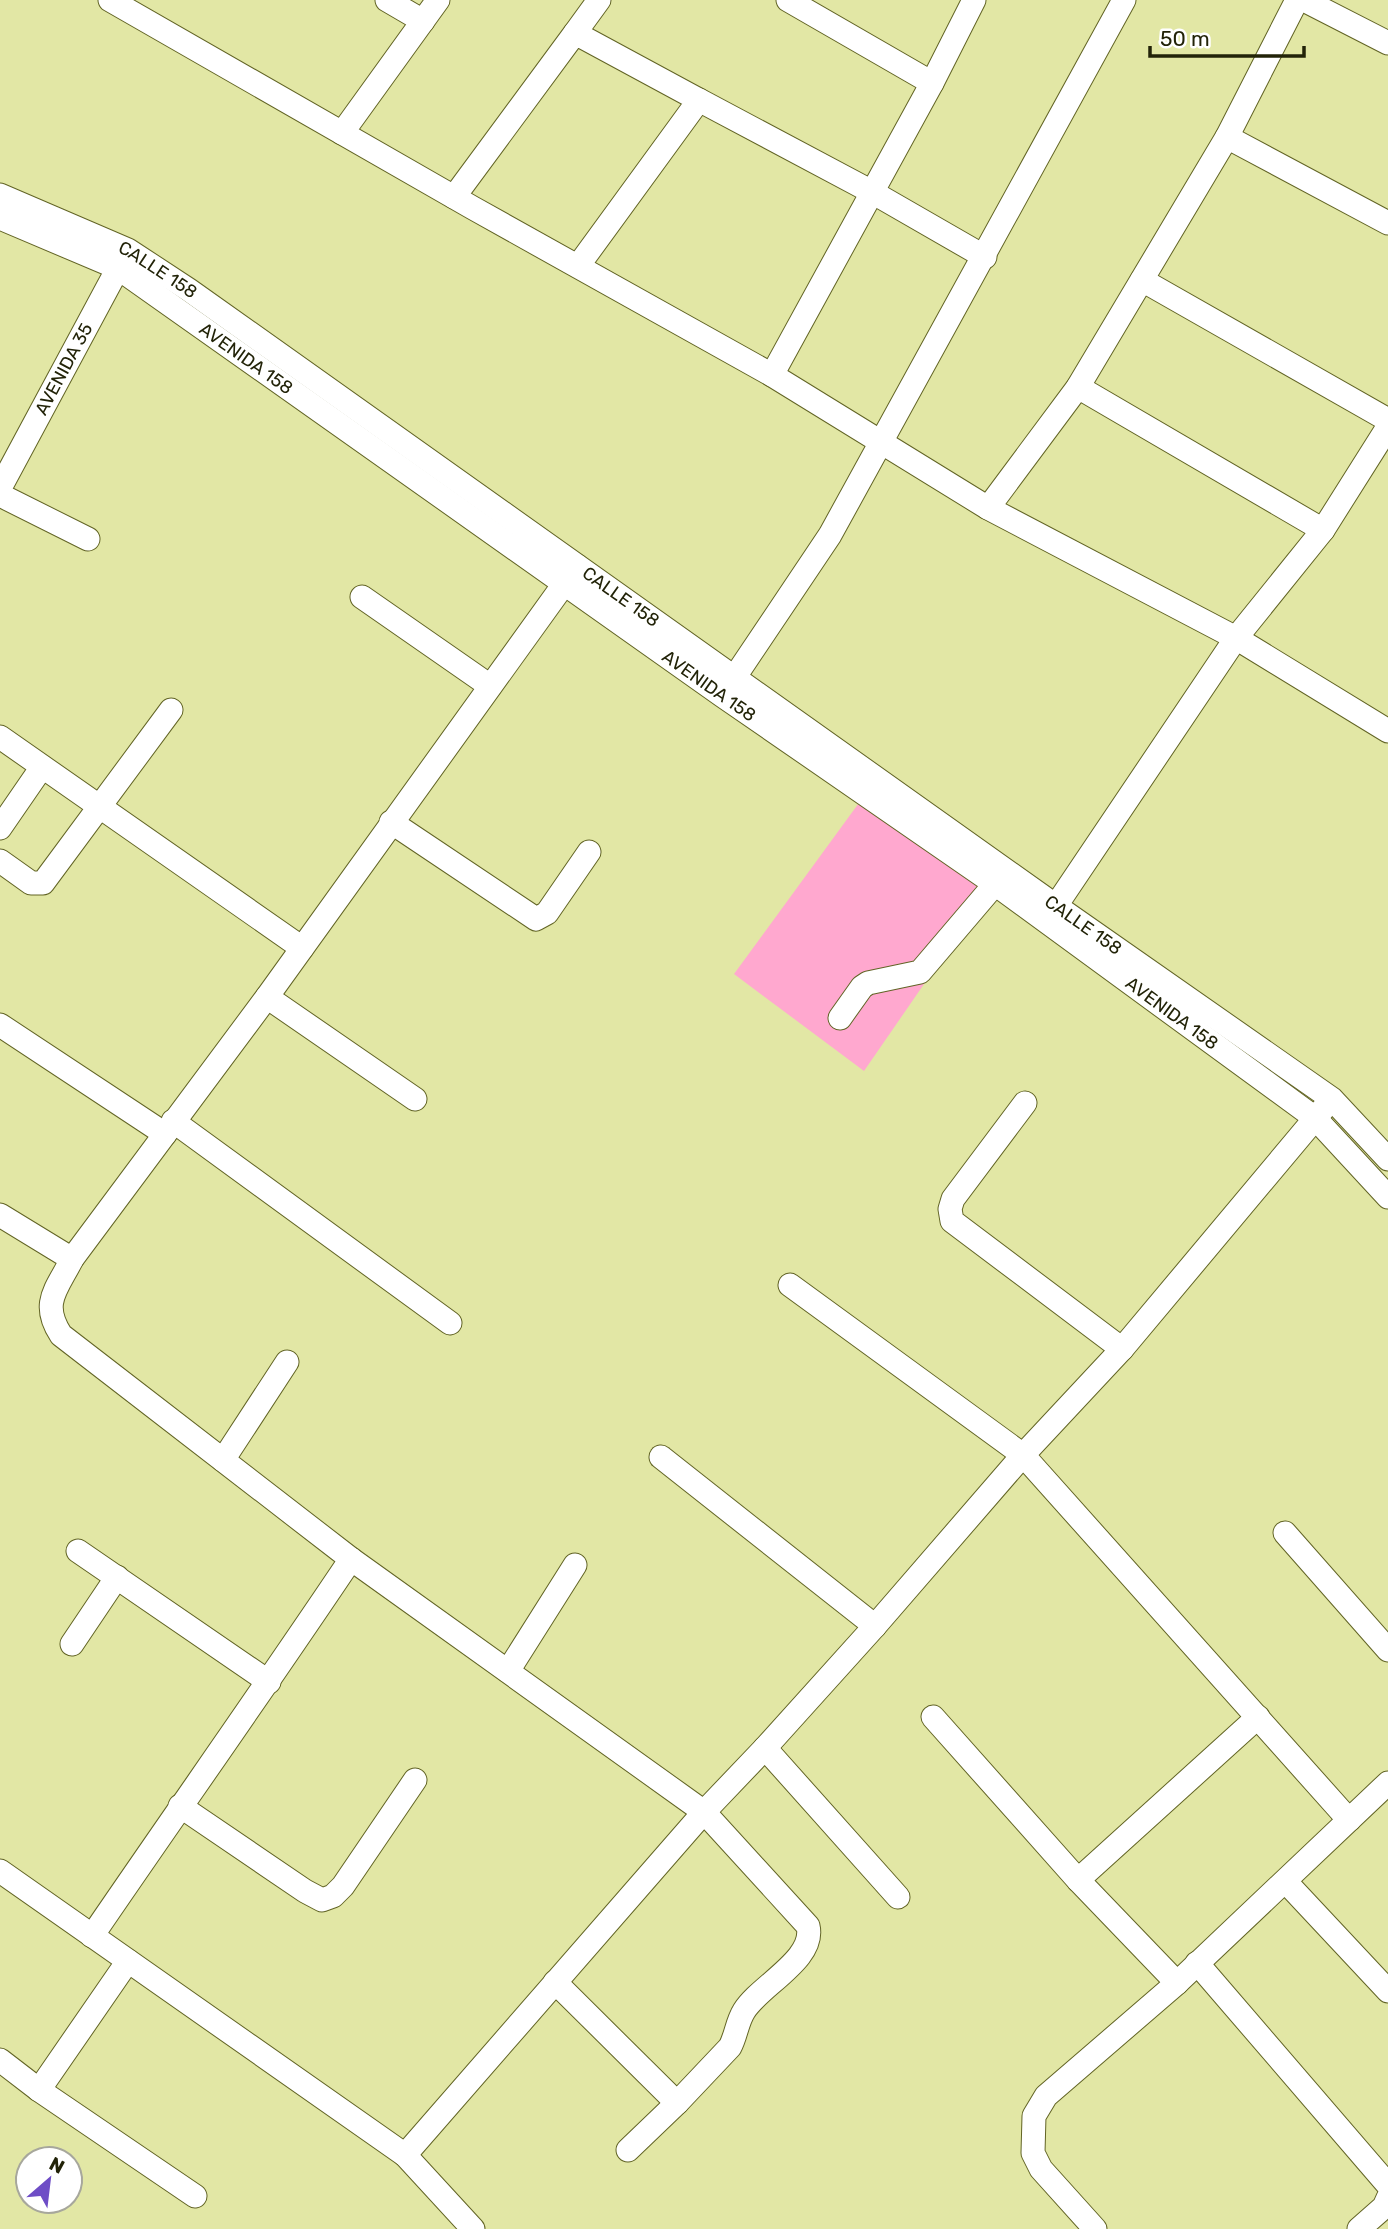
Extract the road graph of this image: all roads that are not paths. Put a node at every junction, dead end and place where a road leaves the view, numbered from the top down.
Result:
1 (110, 0) edge
2 (387, 0) edge
3 (438, 0) edge
4 (599, 0) edge
5 (788, 0) edge
6 (974, 0) edge
7 (1124, 0) edge
8 (1297, 0) edge
9 (1304, 0) edge
10 (423, 21) junction
11 (575, 33) junction
12 (1388, 43) edge
13 (932, 83) junction
14 (699, 100) junction
15 (342, 133) junction
16 (1227, 137) junction
17 (872, 192) junction
18 (0, 195) edge
19 (454, 197) junction
20 (0, 218) edge
21 (1388, 223) edge
22 (985, 257) junction
23 (123, 259) junction
24 (578, 266) junction
25 (1142, 280) junction
26 (772, 375) junction
27 (1078, 387) junction
28 (1388, 420) edge
29 (1388, 427) edge
30 (882, 444) junction
31 (0, 488) edge
32 (0, 495) edge
33 (988, 508) junction
34 (1323, 530) junction
35 (88, 539) dead end
36 (571, 574) junction
37 (362, 597) dead end
38 (1236, 638) junction
39 (490, 686) junction
40 (728, 687) junction
41 (171, 710) dead end
42 (1388, 731) edge
43 (0, 737) edge
44 (42, 766) junction
45 (99, 806) junction
46 (391, 822) junction
47 (0, 828) edge
48 (589, 852) dead end
49 (0, 861) edge
50 (995, 884) junction
51 (1051, 914) junction
52 (302, 948) junction
53 (267, 997) junction
54 (840, 1018) dead end
55 (0, 1025) edge
56 (415, 1099) dead end
57 (1332, 1099) junction
58 (1025, 1103) dead end
59 (1315, 1118) junction
60 (169, 1128) junction
61 (1388, 1159) edge
62 (1388, 1197) edge
63 (0, 1215) edge
64 (72, 1259) junction
65 (790, 1285) dead end
66 (450, 1323) dead end
67 (1122, 1349) junction
68 (287, 1362) dead end
69 (1023, 1455) junction
70 (661, 1457) dead end
71 (223, 1460) junction
72 (1285, 1534) dead end
73 (78, 1551) dead end
74 (351, 1559) junction
75 (575, 1565) dead end
76 (117, 1577) junction
77 (875, 1626) junction
78 (72, 1644) dead end
79 (1388, 1650) edge
80 (508, 1671) junction
81 (269, 1682) junction
82 (933, 1717) dead end
83 (1258, 1717) junction
84 (765, 1748) junction
85 (415, 1780) dead end
86 (1388, 1783) edge
87 (180, 1806) junction
88 (704, 1812) junction
89 (1349, 1820) junction
90 (0, 1871) edge
91 (1078, 1880) junction
92 (1286, 1882) junction
93 (898, 1897) dead end
94 (92, 1936) junction
95 (128, 1961) junction
96 (1197, 1962) junction
97 (555, 1982) junction
98 (1177, 1983) junction
99 (1388, 1991) edge
100 (0, 2060) edge
101 (39, 2090) junction
102 (677, 2103) junction
103 (628, 2150) dead end
104 (405, 2155) junction
105 (1388, 2185) edge
106 (195, 2196) dead end
107 (1388, 2198) edge
108 (473, 2229) edge
109 (1095, 2229) edge
110 (1359, 2229) edge

1 - 15 street
2 - 10 street
3 - 10 street
4 - 11 street
5 - 13 street
6 - 13 street
7 - 22 street
8 - 16 street
9 - 12 street
10 - 15 street
11 - 14 street
11 - 19 street
13 - 17 street
14 - 17 street
14 - 24 street
15 - 19 street
16 - 21 street
16 - 25 street
17 - 22 street
17 - 26 street
18 - 23 street, CALLE 158
19 - 24 street
20 - 23 street, AVENIDA 158
22 - 30 street
23 - 31 street, AVENIDA 35
23 - 36 street, AVENIDA 158
24 - 26 street
25 - 27 street
25 - 28 street
26 - 30 street
27 - 33 street
27 - 34 street
29 - 34 street
30 - 33 street
30 - 40 street
32 - 35 street
33 - 38 street
34 - 38 street
36 - 39 street
36 - 40 street, AVENIDA 158
37 - 39 street
38 - 42 street
38 - 51 street
39 - 46 street
40 - 50 street, AVENIDA 158
40 - 51 street, CALLE 158
41 - 45 street
43 - 44 street
44 - 45 street
44 - 47 street
45 - 49 street
45 - 52 street
46 - 48 street
46 - 52 street
50 - 51 street, AVENIDA 158
50 - 54 street
51 - 57 street, CALLE 158
51 - 59 street, AVENIDA 158
52 - 53 street
53 - 56 street
53 - 60 street
55 - 60 street
57 - 59 street
57 - 61 street, CALLE 158
58 - 67 street
59 - 62 street, AVENIDA 158
59 - 67 street
60 - 64 street
60 - 66 street
63 - 64 street
64 - 71 street
65 - 69 street
67 - 69 street
68 - 71 street
69 - 77 street
69 - 83 street
70 - 77 street
71 - 74 street
72 - 79 street
73 - 76 street
74 - 80 street
74 - 81 street
75 - 80 street
76 - 78 street
76 - 81 street
77 - 84 street
80 - 88 street
81 - 87 street
82 - 91 street
83 - 89 street
83 - 91 street
84 - 88 street
84 - 93 street
85 - 87 street
86 - 89 street
87 - 94 street
88 - 97 street
88 - 102 street
89 - 92 street
90 - 94 street
91 - 98 street
92 - 96 street
92 - 99 street
94 - 95 street
95 - 101 street
95 - 104 street
96 - 98 street
96 - 105 street
97 - 102 street
97 - 104 street
98 - 109 street
100 - 101 street
101 - 106 street
102 - 103 street
104 - 108 street
107 - 110 street

